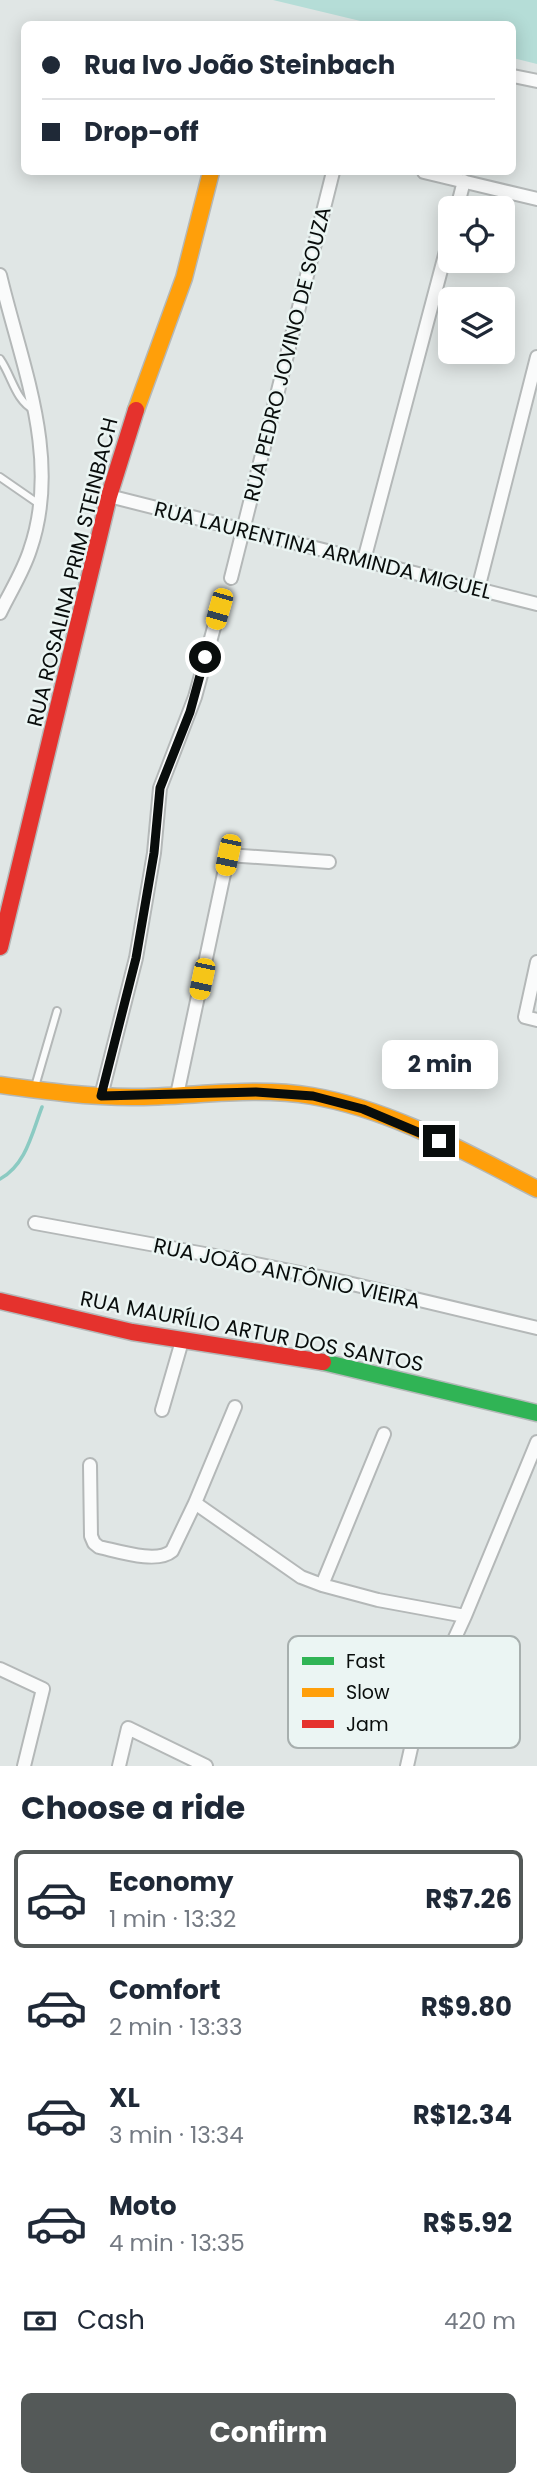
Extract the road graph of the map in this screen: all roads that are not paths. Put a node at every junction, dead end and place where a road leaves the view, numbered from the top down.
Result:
1 (516, 77) edge
2 (537, 81) edge
3 (210, 175) edge
4 (332, 175) edge
5 (437, 175) edge
6 (464, 181) junction
7 (460, 196) edge
8 (537, 199) edge
9 (440, 273) edge
10 (0, 275) edge
11 (537, 357) edge
12 (0, 359) edge
13 (35, 411) junction
14 (0, 477) edge
15 (109, 496) junction
16 (41, 505) junction
17 (243, 530) junction
18 (364, 560) junction
19 (231, 578) dead end
20 (478, 589) junction
21 (537, 604) edge
22 (1, 607) edge
23 (219, 609) dead end
24 (329, 862) dead end
25 (0, 947) edge
26 (537, 962) edge
27 (57, 1011) dead end
28 (531, 1019) edge
29 (0, 1084) edge
30 (34, 1090) junction
31 (177, 1095) junction
32 (101, 1096) junction
33 (537, 1189) edge
34 (35, 1223) dead end
35 (0, 1301) edge
36 (537, 1328) edge
37 (181, 1341) junction
38 (234, 1407) dead end
39 (162, 1410) dead end
40 (537, 1413) edge
41 (384, 1434) dead end
42 (537, 1442) edge
43 (90, 1465) dead end
44 (195, 1503) junction
45 (322, 1585) junction
46 (466, 1616) junction
47 (457, 1636) edge
48 (0, 1669) edge
49 (411, 1748) edge
50 (24, 1766) edge
51 (118, 1766) edge
52 (206, 1766) edge
53 (407, 1766) edge

1 - 2 street
3 - 15 street, RUA ROSALINA PRIM STEINBACH
4 - 17 street, RUA PEDRO JOVINO DE SOUZA
5 - 6 street
6 - 7 street
6 - 8 street
9 - 18 street
10 - 13 street
11 - 20 street
12 - 13 lane
13 - 16 street
14 - 16 lane
15 - 17 street, RUA LAURENTINA ARMINDA MIGUEL
15 - 25 street, RUA ROSALINA PRIM STEINBACH
16 - 22 street
17 - 18 street, RUA LAURENTINA ARMINDA MIGUEL
17 - 19 street, RUA PEDRO JOVINO DE SOUZA
18 - 20 street, RUA LAURENTINA ARMINDA MIGUEL
20 - 21 street, RUA LAURENTINA ARMINDA MIGUEL
23 - 32 street
24 - 31 street
26 - 28 street
27 - 30 lane
29 - 30 street
30 - 32 street
31 - 32 street
31 - 33 street
34 - 36 street, RUA JOÃO ANTÔNIO VIEIRA
35 - 37 street, RUA MAURÍLIO ARTUR DOS SANTOS
37 - 39 street
37 - 40 street, RUA MAURÍLIO ARTUR DOS SANTOS
38 - 44 street
41 - 45 street
42 - 46 street
43 - 44 street
44 - 45 street
45 - 46 street
46 - 47 street
48 - 50 street
49 - 53 street
51 - 52 street

